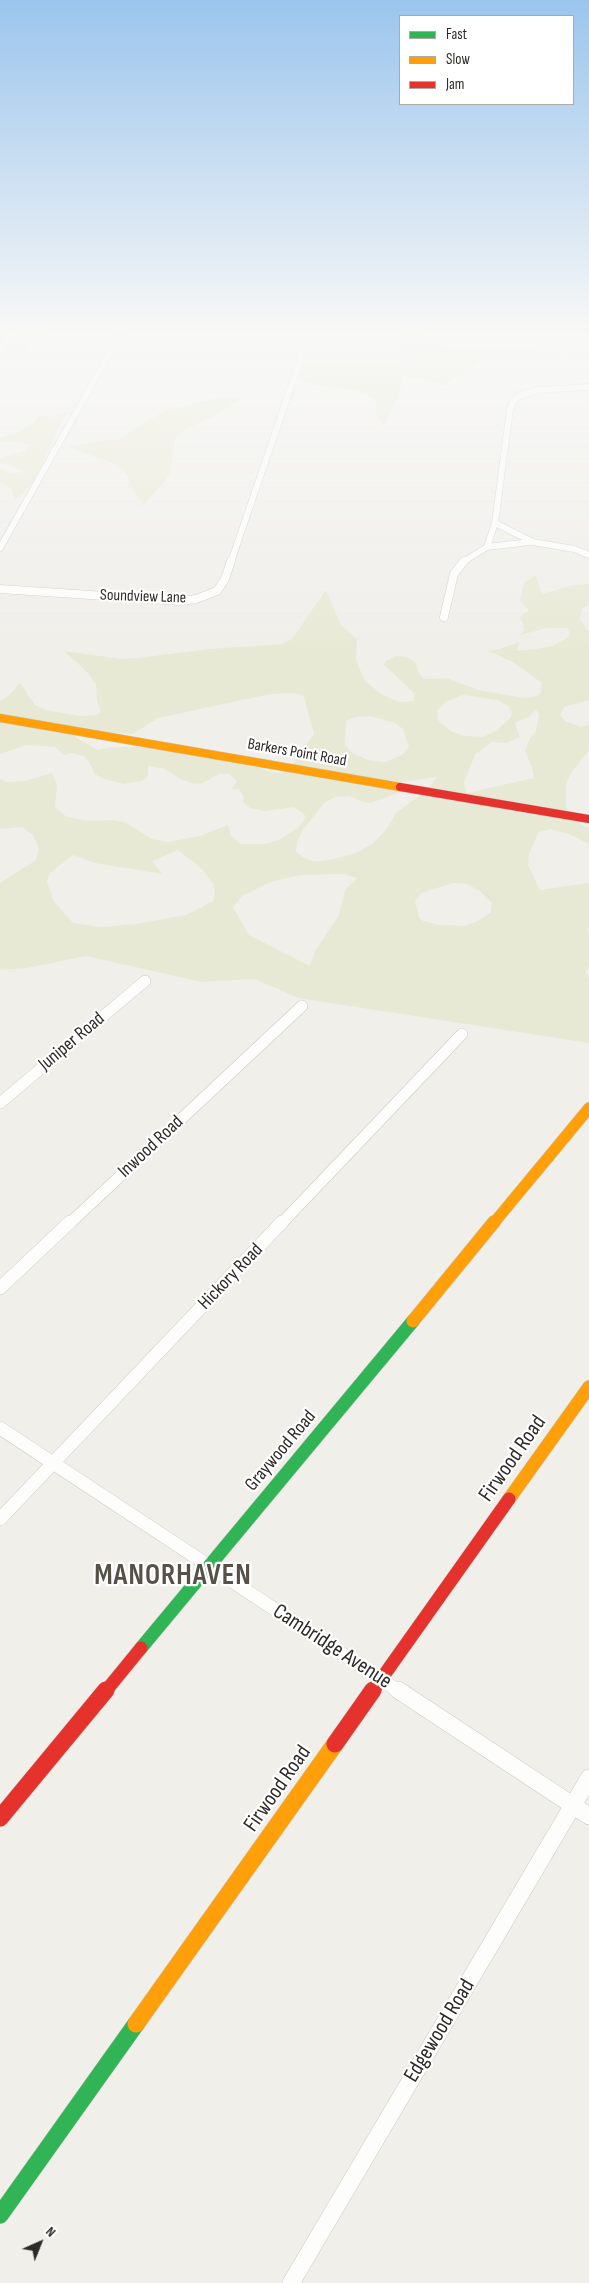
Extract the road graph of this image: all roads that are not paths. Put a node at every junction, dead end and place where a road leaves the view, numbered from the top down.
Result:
1 (62, 438) edge
2 (273, 438) edge
3 (506, 438) edge
4 (495, 524) junction
5 (533, 542) junction
6 (487, 547) junction
7 (0, 548) edge
8 (589, 555) edge
9 (0, 589) edge
10 (444, 617) dead end
11 (0, 718) edge
12 (589, 819) edge
13 (145, 981) dead end
14 (302, 1006) dead end
15 (462, 1034) dead end
16 (0, 1103) edge
17 (589, 1108) edge
18 (0, 1288) edge
19 (589, 1386) edge
20 (0, 1428) edge
21 (53, 1463) junction
22 (0, 1519) edge
23 (209, 1565) junction
24 (381, 1679) junction
25 (589, 1778) edge
26 (573, 1806) junction
27 (589, 1816) edge
28 (0, 1818) edge
29 (0, 2215) edge
30 (291, 2283) edge

1 - 7 street
2 - 9 street, Soundview Lane
3 - 4 street
4 - 5 street
4 - 6 street
5 - 6 street
5 - 8 street
6 - 10 street
11 - 12 street, Barkers Point Road
13 - 16 street, Juniper Road
14 - 18 street, Inwood Road
15 - 21 street, Hickory Road
17 - 23 street, Graywood Road
19 - 24 street, Firwood Road
20 - 21 street, Cambridge Avenue
21 - 22 street, Hickory Road
21 - 23 street, Cambridge Avenue
23 - 24 street, Cambridge Avenue
23 - 28 street, Graywood Road
24 - 26 street, Cambridge Avenue
24 - 29 street, Firwood Road
25 - 26 street, Edgewood Road
26 - 27 street, Cambridge Avenue
26 - 30 street, Edgewood Road

